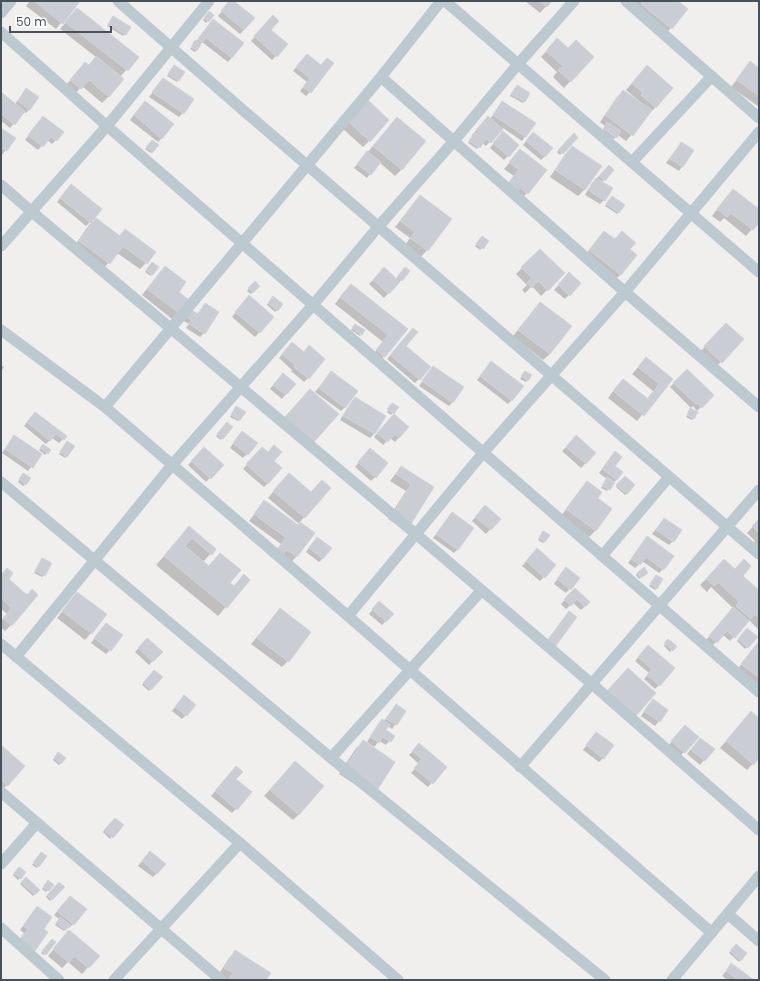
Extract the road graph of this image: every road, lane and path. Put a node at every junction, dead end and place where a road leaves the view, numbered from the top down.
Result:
1 (11, 1) edge
2 (118, 1) edge
3 (209, 1) edge
4 (442, 1) edge
5 (445, 1) edge
6 (574, 1) edge
7 (626, 1) edge
8 (1, 13) edge
9 (1, 32) edge
10 (171, 48) junction
11 (518, 64) junction
12 (712, 76) junction
13 (381, 77) junction
14 (759, 118) edge
15 (107, 126) junction
16 (759, 132) edge
17 (454, 140) junction
18 (632, 162) junction
19 (306, 165) junction
20 (1, 185) edge
21 (32, 212) junction
22 (690, 213) junction
23 (378, 227) junction
24 (243, 244) junction
25 (1, 246) edge
26 (759, 272) edge
27 (625, 292) junction
28 (312, 305) junction
29 (1, 330) edge
30 (171, 330) junction
31 (551, 376) junction
32 (240, 386) junction
33 (105, 407) junction
34 (759, 407) edge
35 (483, 454) junction
36 (172, 465) junction
37 (669, 477) junction
38 (1, 482) edge
39 (759, 490) edge
40 (727, 526) junction
41 (417, 535) junction
42 (759, 554) edge
43 (602, 556) junction
44 (94, 561) junction
45 (481, 591) junction
46 (658, 606) junction
47 (348, 616) junction
48 (1, 644) edge
49 (16, 657) junction
50 (410, 670) junction
51 (592, 684) junction
52 (759, 692) edge
53 (331, 758) junction
54 (520, 767) junction
55 (1, 792) edge
56 (37, 823) junction
57 (759, 830) edge
58 (240, 843) junction
59 (1, 864) edge
60 (759, 876) edge
61 (728, 914) junction
62 (1, 928) edge
63 (162, 929) junction
64 (712, 933) junction
65 (759, 942) edge
66 (59, 980) edge
67 (114, 980) edge
68 (221, 980) edge
69 (398, 980) edge
70 (605, 980) edge
71 (672, 980) edge

1 - 8 street
2 - 10 street
3 - 10 street
4 - 13 street
5 - 11 street
6 - 11 street
7 - 12 street
9 - 15 street
10 - 15 street
10 - 19 street
11 - 17 street
11 - 18 street
12 - 14 street
12 - 18 street
13 - 17 street
13 - 19 street
15 - 21 street
15 - 24 street
16 - 22 street
17 - 23 street
17 - 27 street
18 - 22 street
19 - 23 street
19 - 24 street
20 - 21 street
21 - 25 street
21 - 30 street
22 - 26 street
22 - 27 street
23 - 28 street
23 - 31 street
24 - 28 street
24 - 30 street
27 - 31 street
27 - 34 street
28 - 32 street
28 - 35 street
29 - 33 street
30 - 32 street
30 - 33 street
31 - 35 street
31 - 37 street
32 - 36 street
32 - 41 street
33 - 36 street
35 - 41 street
35 - 43 street
36 - 44 street
36 - 47 street
37 - 40 street
37 - 43 street
38 - 44 street
39 - 40 street
40 - 42 street
40 - 46 street
41 - 45 street
41 - 47 street
43 - 46 street
44 - 49 street
44 - 53 street
45 - 50 street
45 - 51 street
46 - 51 street
46 - 52 street
47 - 50 street
48 - 49 street
49 - 58 street
50 - 53 street
50 - 54 street
51 - 54 street
51 - 57 street
53 - 70 street
54 - 64 street
55 - 56 street
56 - 59 street
56 - 63 street
58 - 63 street
58 - 69 street
60 - 61 street
61 - 64 street
61 - 65 street
62 - 66 street
63 - 67 street
63 - 68 street
64 - 71 street

